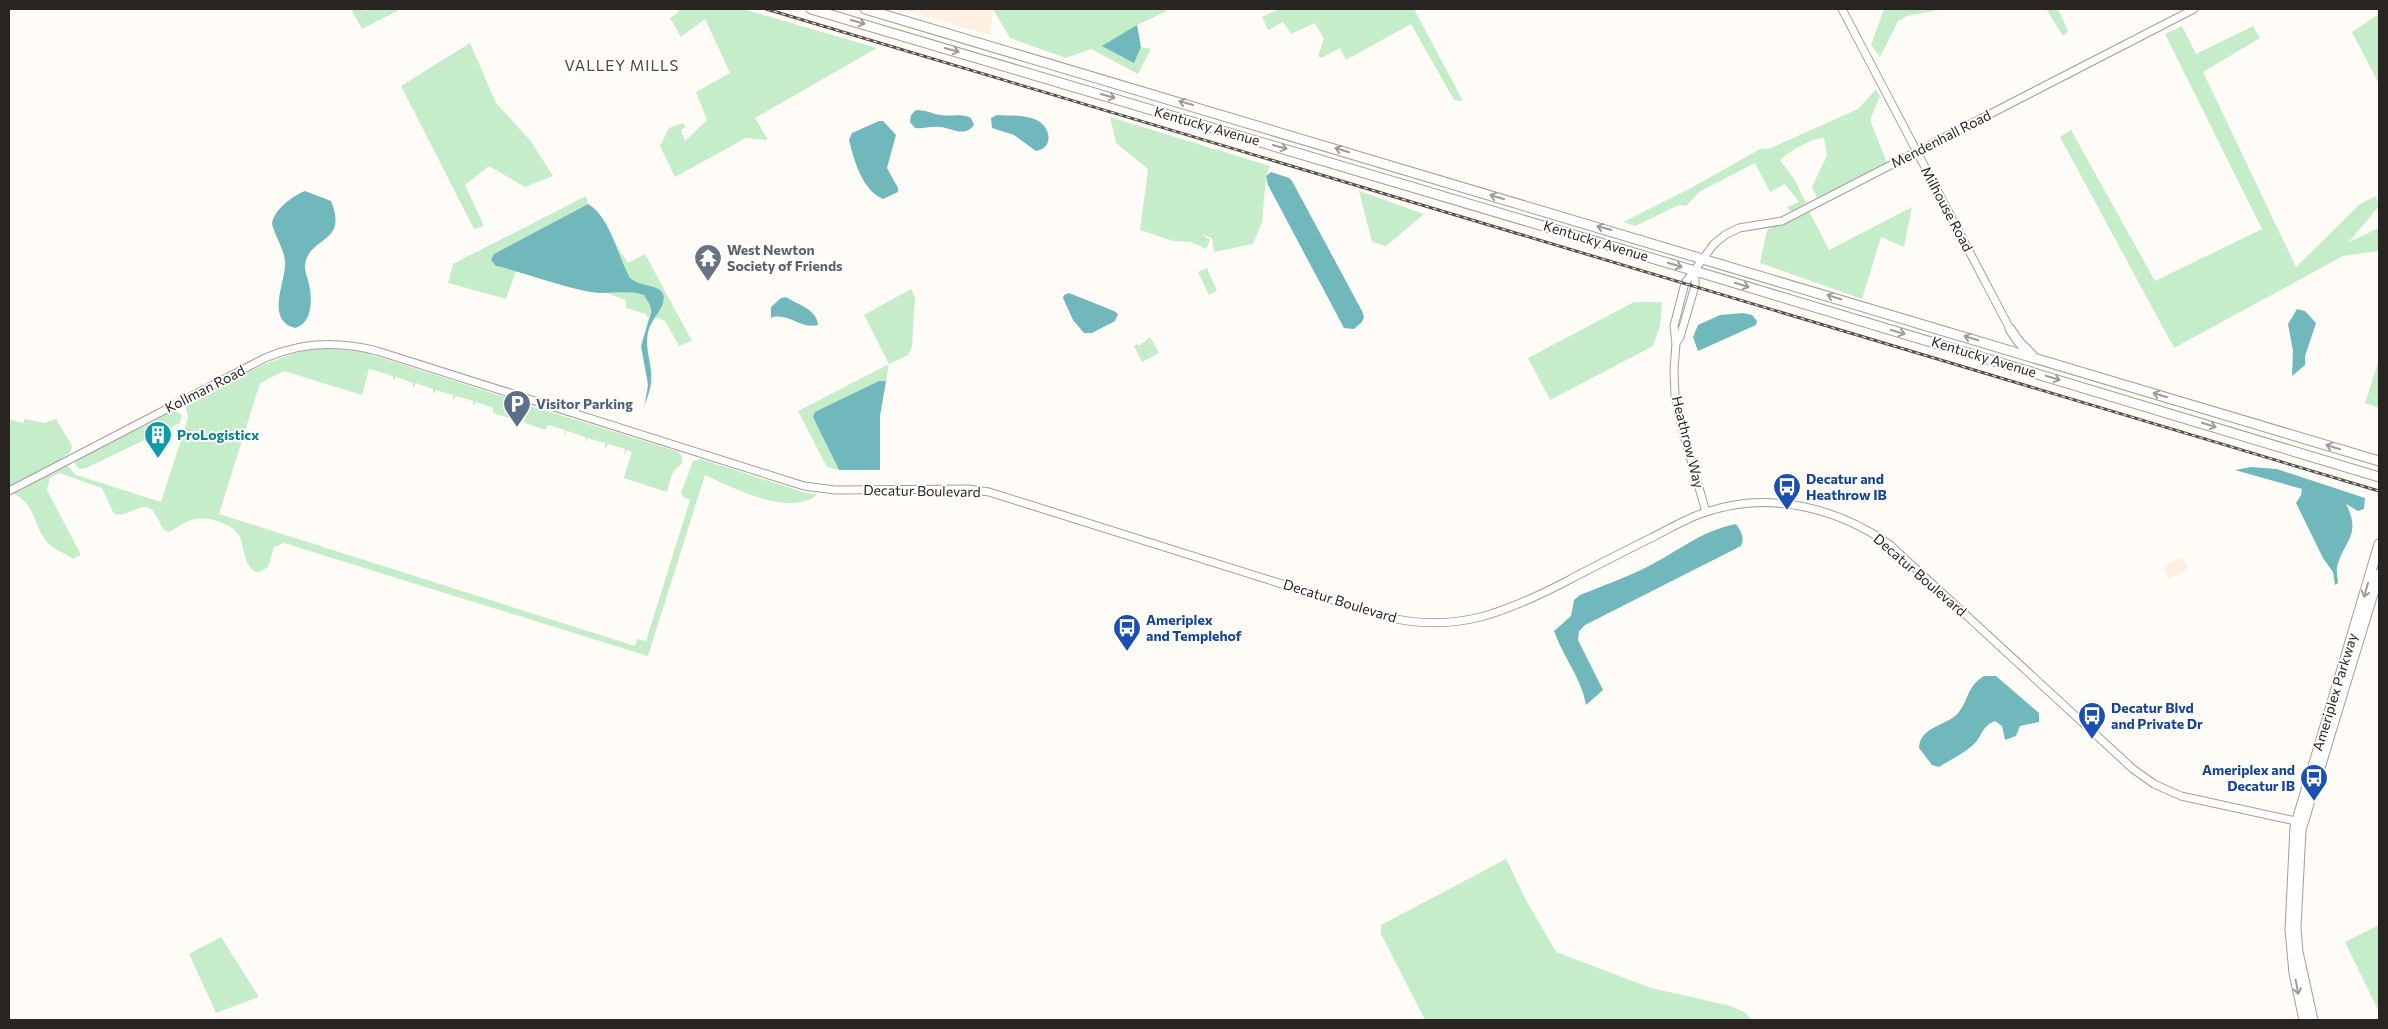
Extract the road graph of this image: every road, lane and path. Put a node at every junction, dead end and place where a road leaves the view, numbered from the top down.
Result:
1 (811, 9) edge
2 (865, 9) edge
3 (1842, 9) edge
4 (2194, 9) edge
5 (1917, 152) junction
6 (1704, 258) junction
7 (1695, 271) junction
8 (2006, 335) junction
9 (1988, 343) junction
10 (385, 354) joint
11 (2034, 357) junction
12 (2379, 461) edge
13 (2379, 476) edge
14 (9, 491) edge
15 (1706, 512) junction
16 (2379, 544) edge
17 (2379, 574) edge
18 (2300, 821) junction
19 (2304, 1020) edge
20 (2313, 1020) edge

1 -> 7 main road, Kentucky Avenue
6 -> 2 main road, Kentucky Avenue
3 - 5 street, Milhouse Road
4 - 5 street, Mendenhall Road
5 - 6 street, Mendenhall Road
5 - 8 street, Milhouse Road
6 - 7 street, Mendenhall Road
9 -> 6 main road, Kentucky Avenue
7 -> 13 main road, Kentucky Avenue
7 - 15 street, Heathrow Way
8 - 9 main road
8 - 11 main road
9 - 11 main road, Kentucky Avenue
10 - 14 street, Kollman Road
10 - 15 street, Decatur Boulevard
12 -> 11 main road, Kentucky Avenue
15 - 18 street, Decatur Boulevard
16 -> 18 main road, Ameriplex Parkway
17 - 18 main road, Ameriplex Parkway
18 -> 19 main road, Ameriplex Parkway
18 - 20 main road, Ameriplex Parkway

